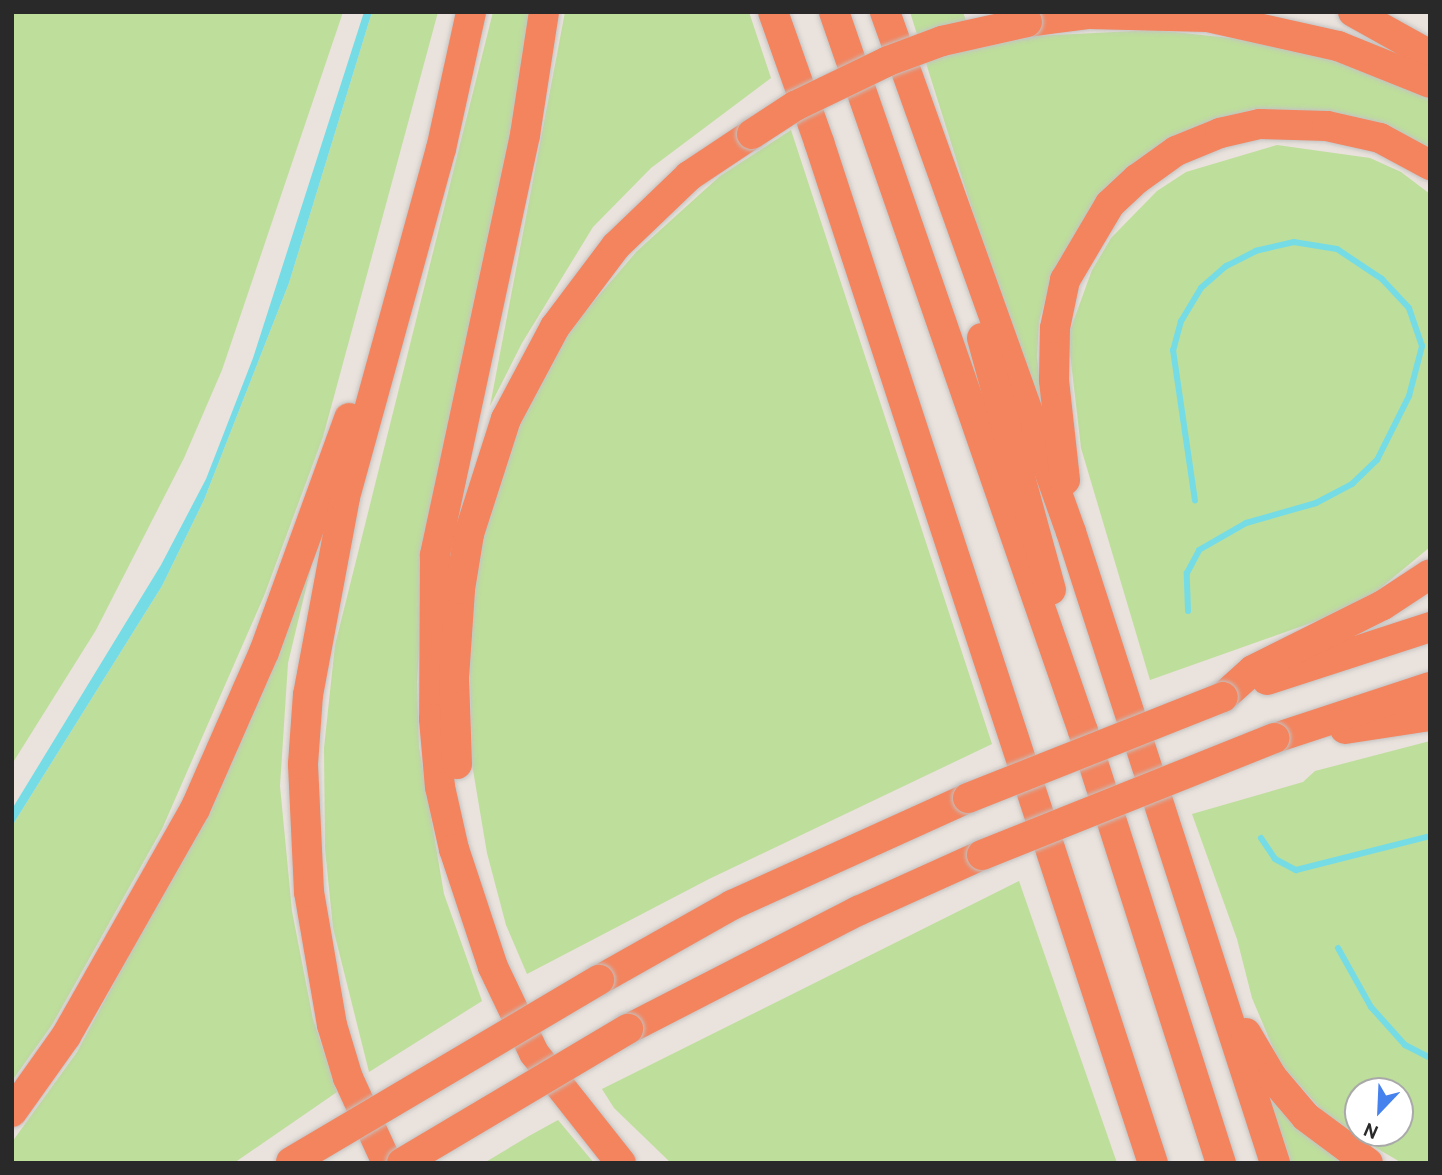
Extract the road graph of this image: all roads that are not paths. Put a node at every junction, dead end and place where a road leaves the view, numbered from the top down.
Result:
1 (471, 12) edge
2 (544, 12) edge
3 (773, 12) edge
4 (834, 12) edge
5 (885, 12) edge
6 (1353, 12) edge
7 (1430, 55) edge
8 (1430, 83) edge
9 (912, 88) junction
10 (1430, 165) edge
11 (398, 302) junction
12 (1072, 532) junction
13 (1430, 574) edge
14 (1430, 627) edge
15 (1256, 676) junction
16 (1430, 687) edge
17 (1430, 716) edge
18 (1083, 731) junction
19 (1275, 738) junction
20 (1220, 988) junction
21 (12, 1112) edge
22 (291, 1163) edge
23 (387, 1163) edge
24 (402, 1163) edge
25 (621, 1163) edge
26 (638, 1163) edge
27 (1153, 1163) edge
28 (1221, 1163) edge
29 (1275, 1163) edge
30 (1368, 1163) edge

1 - 11 highway
2 - 25 highway
3 - 27 highway
4 - 18 highway
5 - 9 highway
6 - 7 highway
8 - 26 highway, bridge
9 - 12 highway
9 - 18 highway
10 - 12 highway
11 - 21 highway
11 - 23 highway
12 - 20 highway
13 - 15 highway
14 - 15 highway
15 - 22 highway, bridge
16 - 19 highway
17 - 19 highway
18 - 28 highway
19 - 24 highway, bridge
20 - 29 highway
20 - 30 highway

